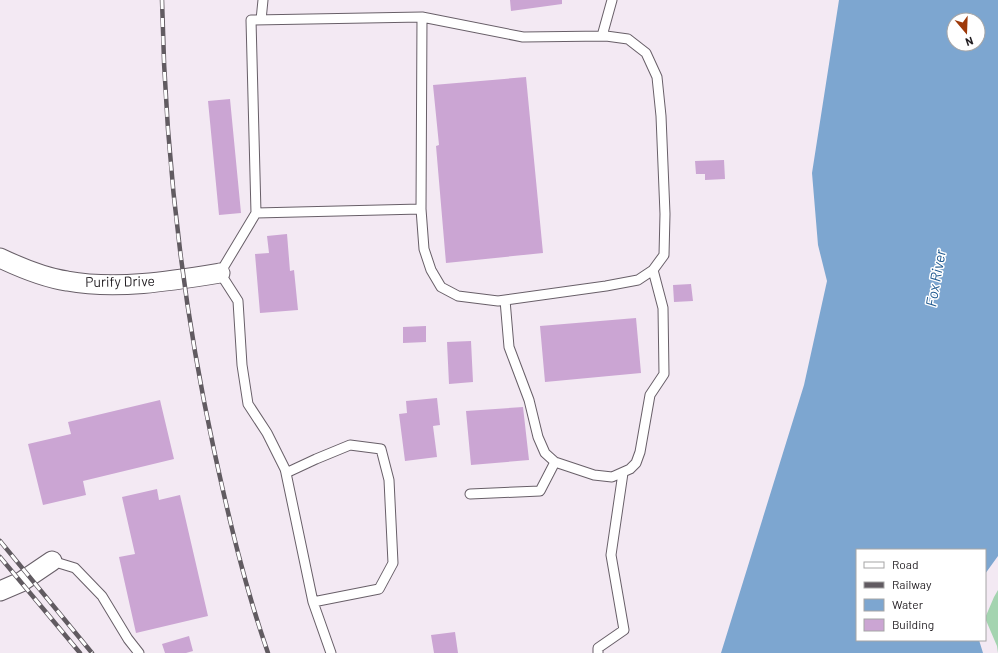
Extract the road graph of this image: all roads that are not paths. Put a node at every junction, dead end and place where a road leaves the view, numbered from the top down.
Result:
1 (263, 0) edge
2 (612, 0) edge
3 (422, 16) junction
4 (261, 20) junction
5 (602, 36) junction
6 (421, 209) junction
7 (256, 214) junction
8 (0, 258) edge
9 (653, 270) junction
10 (220, 273) junction
11 (505, 300) junction
12 (555, 462) junction
13 (286, 473) junction
14 (623, 473) junction
15 (470, 494) dead end
16 (52, 561) joint
17 (0, 591) edge
18 (313, 602) junction
19 (139, 653) edge
20 (331, 653) edge
21 (598, 653) edge

1 - 4 lane
2 - 5 lane
3 - 4 lane
3 - 5 lane
3 - 6 lane
4 - 7 lane
5 - 9 lane
6 - 7 lane
6 - 11 lane
7 - 10 lane
8 - 10 street, Purify Drive
9 - 11 lane
9 - 14 lane
10 - 13 lane
11 - 12 lane
12 - 14 lane
12 - 15 lane
13 - 18 lane
13 - 18 lane
14 - 21 lane
16 - 17 street
16 - 19 lane
18 - 20 lane

